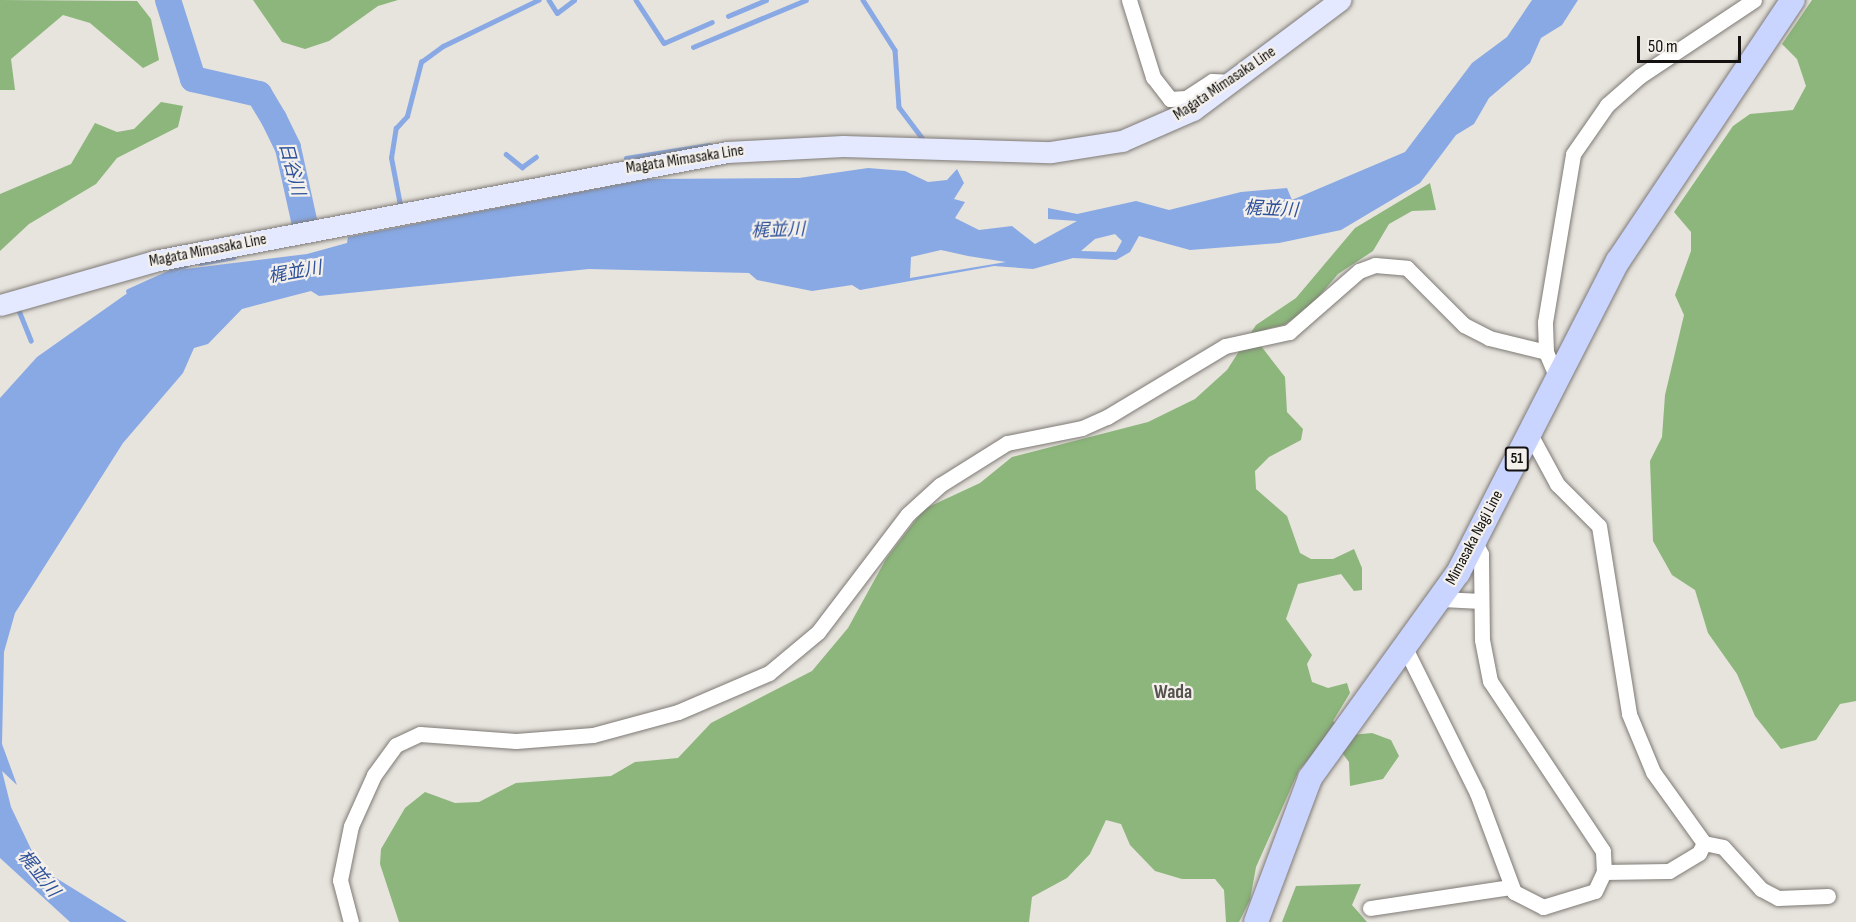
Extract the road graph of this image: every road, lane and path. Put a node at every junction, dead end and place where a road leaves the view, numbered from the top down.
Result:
1 (1129, 0) edge
2 (1340, 0) edge
3 (1754, 0) edge
4 (1793, 0) edge
5 (1233, 82) junction
6 (0, 305) edge
7 (1546, 352) junction
8 (1557, 378) junction
9 (1530, 434) junction
10 (1475, 542) junction
11 (1442, 598) junction
12 (1481, 601) junction
13 (1405, 648) junction
14 (1704, 843) junction
15 (1604, 872) junction
16 (1511, 886) junction
17 (1828, 896) dead end
18 (1370, 908) dead end
19 (351, 922) edge
20 (1256, 922) edge

1 - 5 street
2 - 5 main road, Magata Mimasaka Line
3 - 7 street
4 - 8 main road, Mimasaka Nagi Line / 51
5 - 6 main road, Magata Mimasaka Line
7 - 8 street
7 - 19 street
8 - 9 main road, Mimasaka Nagi Line / 51
9 - 10 main road, Mimasaka Nagi Line / 51
9 - 14 street
10 - 11 main road, Mimasaka Nagi Line / 51
10 - 12 street
11 - 12 street
11 - 13 main road, Mimasaka Nagi Line / 51
12 - 15 street
13 - 16 street
13 - 20 main road, Mimasaka Nagi Line / 51
14 - 15 street
14 - 17 street
15 - 16 street
16 - 18 street

